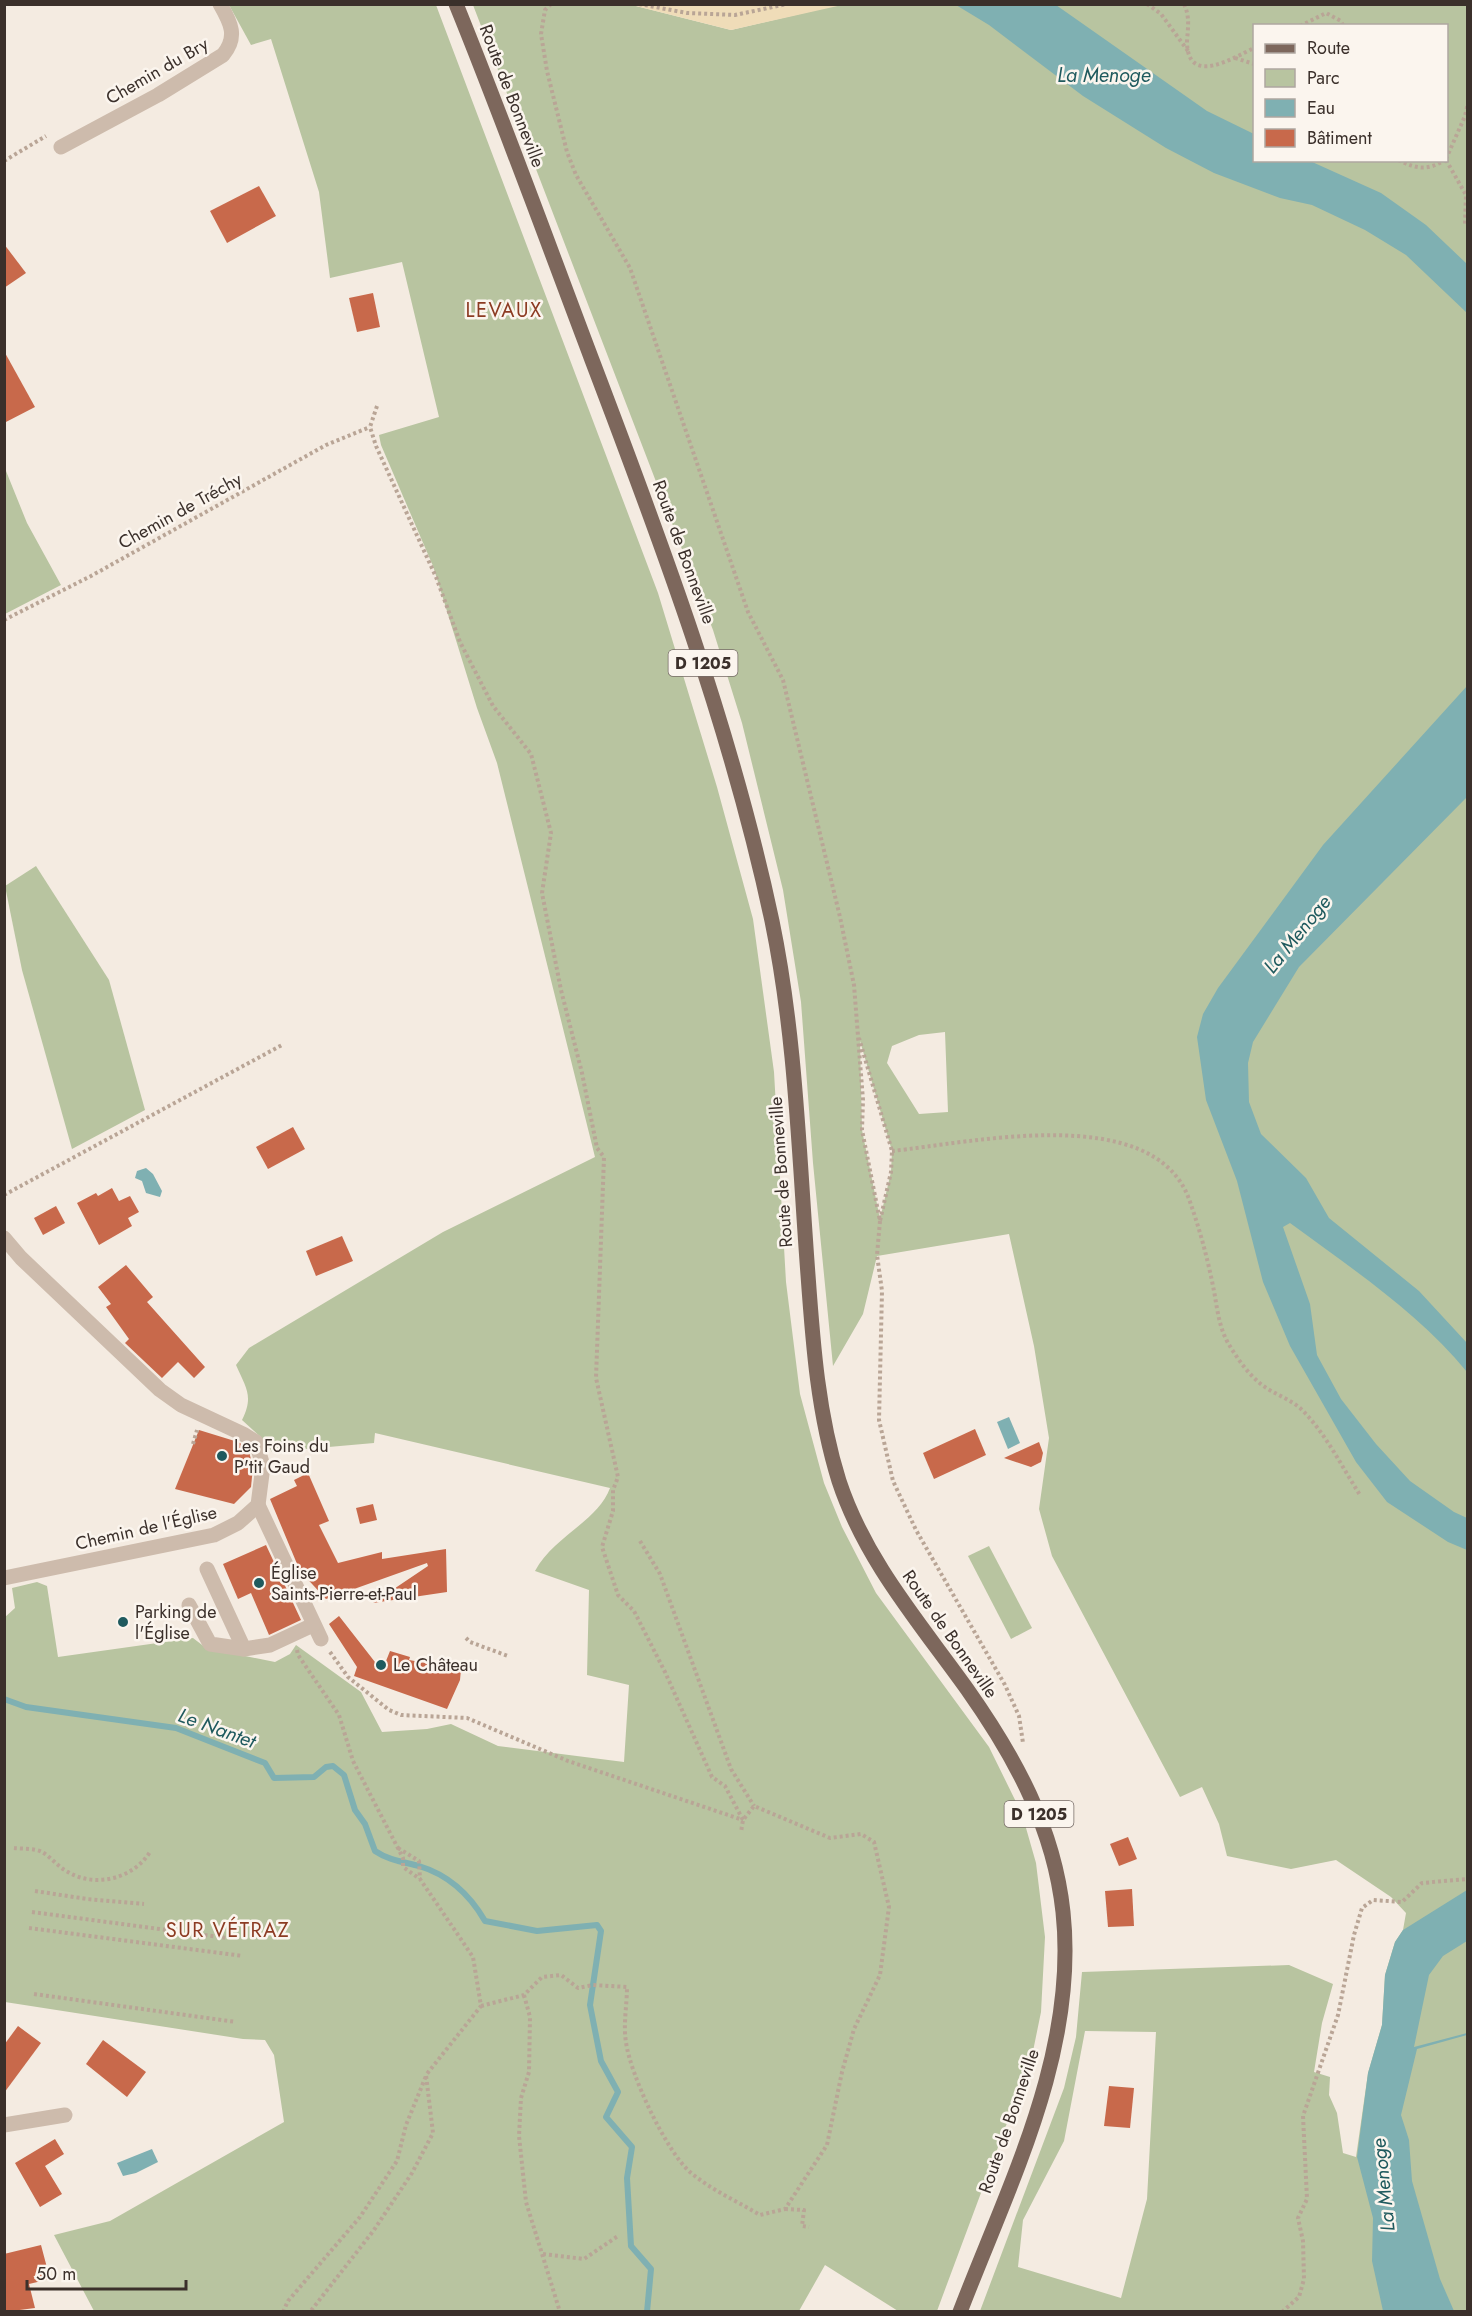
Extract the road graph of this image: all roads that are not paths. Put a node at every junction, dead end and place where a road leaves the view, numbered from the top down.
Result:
1 (220, 4) edge
2 (456, 4) edge
3 (61, 147) dead end
4 (4, 1238) edge
5 (258, 1505) junction
6 (207, 1569) dead end
7 (4, 1578) edge
8 (189, 1605) dead end
9 (313, 1625) junction
10 (321, 1639) road end
11 (244, 1649) junction
12 (65, 2115) dead end
13 (4, 2125) edge
14 (960, 2312) edge

1 - 3 street, Chemin du Bry
2 - 14 main road, Route de Bonneville / D 1205
4 - 5 street
5 - 7 street, Chemin de l'Église
5 - 9 street
6 - 11 street
8 - 11 street
9 - 10 street
9 - 11 street
12 - 13 street

